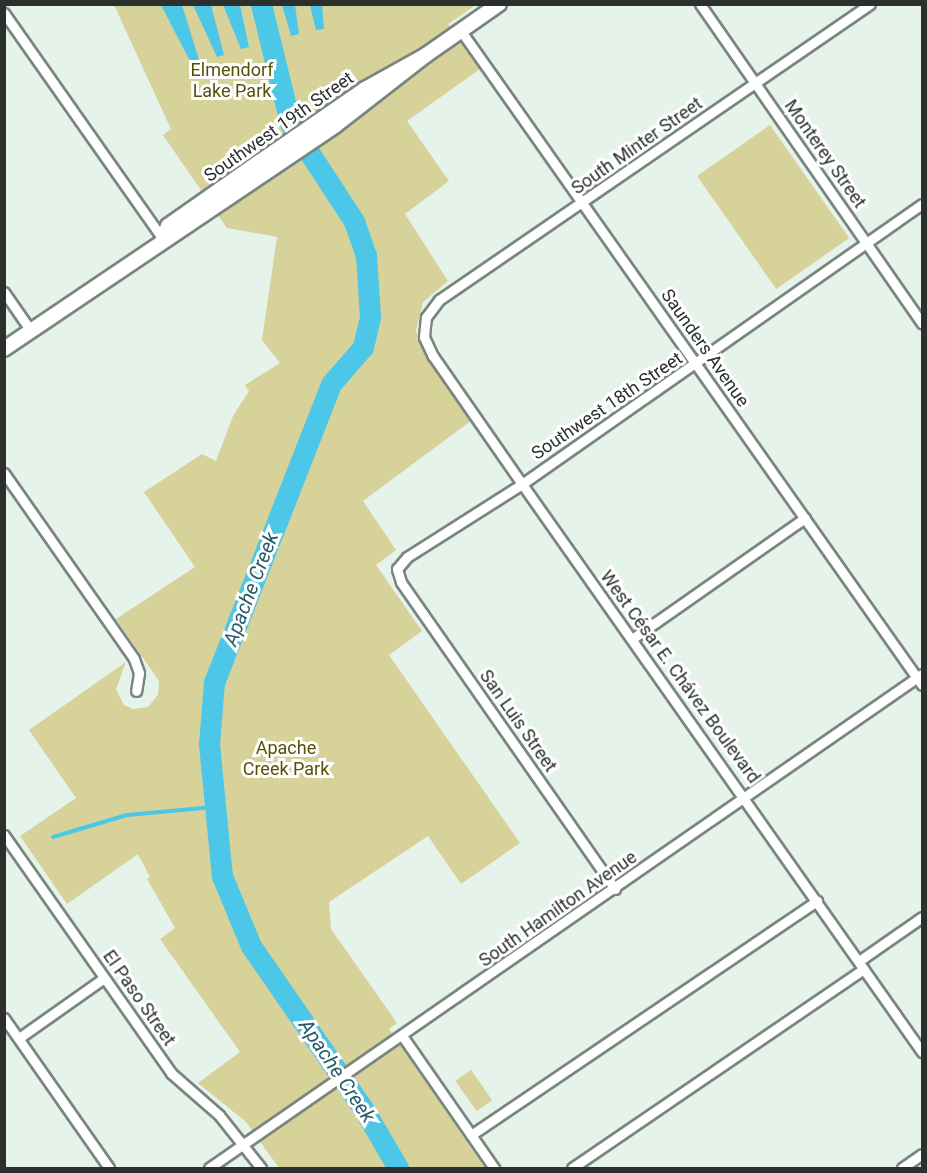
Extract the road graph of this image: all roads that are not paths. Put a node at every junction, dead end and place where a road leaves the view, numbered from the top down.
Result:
1 (499, 4) edge
2 (700, 4) edge
3 (870, 4) edge
4 (4, 14) edge
5 (461, 31) junction
6 (755, 83) junction
7 (582, 203) junction
8 (922, 204) edge
9 (163, 239) junction
10 (866, 243) junction
11 (4, 292) edge
12 (426, 317) joint
13 (922, 323) edge
14 (31, 331) junction
15 (4, 349) edge
16 (696, 364) junction
17 (4, 473) edge
18 (522, 484) junction
19 (805, 518) junction
20 (397, 569) joint
21 (632, 639) junction
22 (921, 679) edge
23 (136, 692) dead end
24 (747, 799) junction
25 (4, 835) edge
26 (615, 889) junction
27 (817, 901) junction
28 (922, 917) edge
29 (862, 965) junction
30 (104, 978) junction
31 (4, 1018) edge
32 (403, 1037) junction
33 (19, 1038) junction
34 (922, 1052) edge
35 (471, 1135) junction
36 (244, 1144) junction
37 (922, 1154) edge
38 (110, 1168) edge
39 (209, 1168) edge
40 (261, 1168) edge
41 (494, 1168) edge
42 (572, 1168) edge
43 (902, 1168) edge

1 - 5 street, Southwest 19th Street
2 - 6 street, Monterey Street
3 - 6 street, South Minter Street
4 - 9 street
5 - 7 street, Saunders Avenue
5 - 9 street, Southwest 19th Street
6 - 7 street, South Minter Street
6 - 10 street, Monterey Street
7 - 12 street, South Minter Street
7 - 16 street, Saunders Avenue
8 - 10 street, Southwest 18th Street
9 - 14 street, Southwest 19th Street
10 - 13 street, Monterey Street
10 - 16 street, Southwest 18th Street
11 - 14 street
12 - 18 street, West César E. Chávez Boulevard
14 - 15 street, Southwest 19th Street
16 - 18 street, Southwest 18th Street
16 - 19 street, Saunders Avenue
17 - 23 street
18 - 20 street, Southwest 18th Street
18 - 21 street, West César E. Chávez Boulevard
19 - 21 street
19 - 22 street, Saunders Avenue
20 - 26 street, San Luis Street
21 - 24 street, West César E. Chávez Boulevard
22 - 24 street, South Hamilton Avenue
24 - 26 street, South Hamilton Avenue
24 - 27 street, West César E. Chávez Boulevard
25 - 30 street, El Paso Street
26 - 32 street, South Hamilton Avenue
27 - 29 street, West César E. Chávez Boulevard
27 - 35 street
28 - 29 street
29 - 34 street, West César E. Chávez Boulevard
29 - 42 street
30 - 33 street
30 - 36 street, El Paso Street
31 - 33 street
32 - 35 street
32 - 36 street, South Hamilton Avenue
33 - 38 street
35 - 41 street
36 - 39 street, South Hamilton Avenue
36 - 40 street, El Paso Street
37 - 43 street

